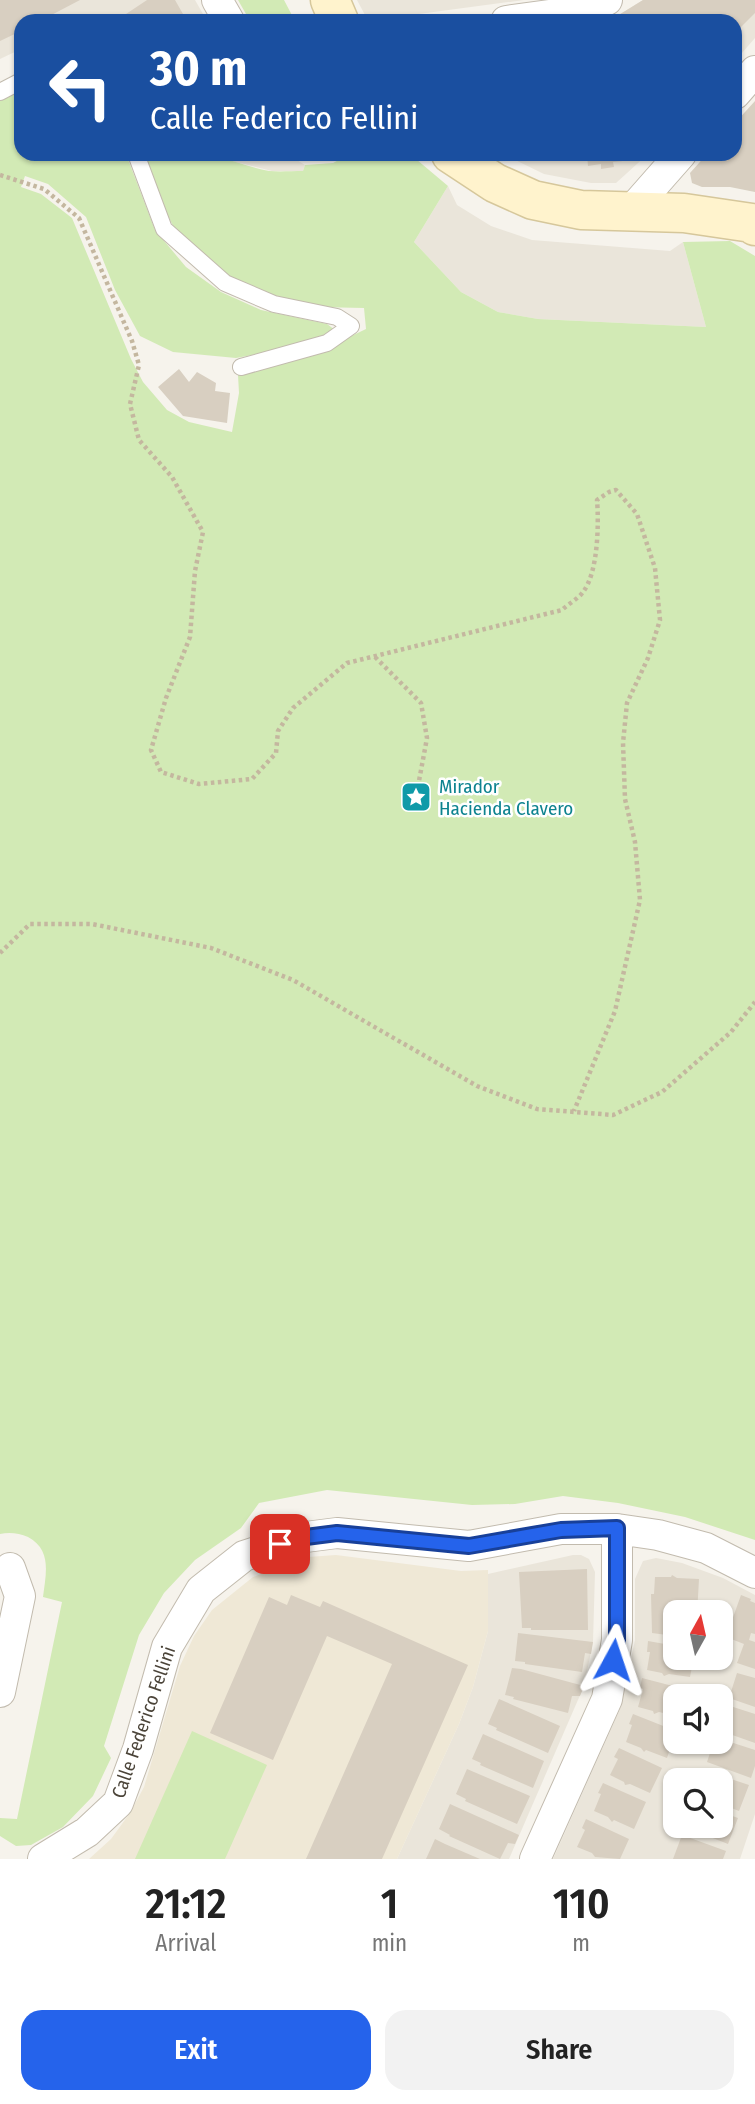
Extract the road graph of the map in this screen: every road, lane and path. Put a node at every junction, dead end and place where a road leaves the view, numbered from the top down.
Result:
1 (607, 0) edge
2 (557, 14) edge
3 (755, 71) edge
4 (742, 86) edge
5 (139, 161) edge
6 (462, 161) edge
7 (675, 161) edge
8 (0, 175) edge
9 (630, 212) junction
10 (755, 226) edge
11 (241, 367) dead end
12 (374, 657) junction
13 (416, 797) dead end
14 (0, 953) edge
15 (755, 1002) edge
16 (574, 1111) junction
17 (617, 1528) junction
18 (10, 1568) dead end
19 (755, 1573) edge
20 (0, 1692) edge
21 (43, 1859) edge
22 (535, 1859) edge

1 - 2 street
3 - 4 street
5 - 11 lane
6 - 9 street
7 - 9 street
8 - 12 path
9 - 10 street
12 - 13 path
12 - 16 path
14 - 16 path
15 - 16 path
17 - 19 street, Calle Federico Fellini
17 - 21 street, Calle Federico Fellini
17 - 22 street
18 - 20 street

